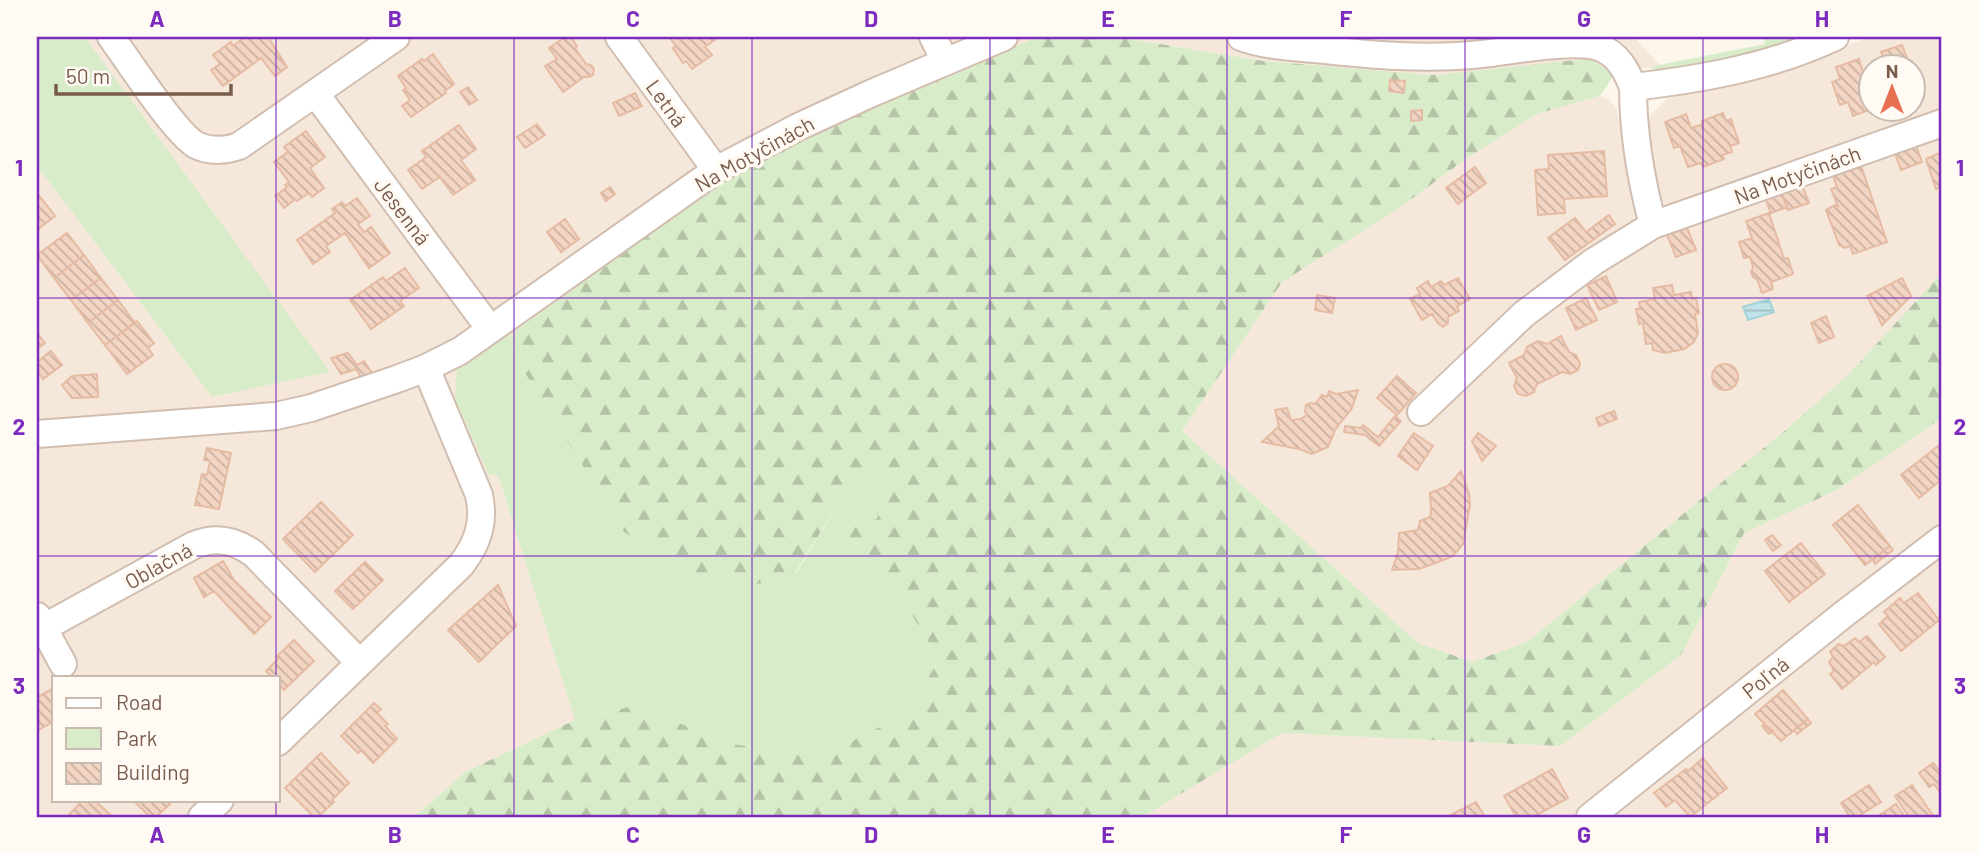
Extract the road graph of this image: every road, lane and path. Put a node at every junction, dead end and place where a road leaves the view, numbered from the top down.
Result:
1 (111, 37) edge
2 (396, 37) edge
3 (619, 37) edge
4 (933, 37) edge
5 (1004, 37) edge
6 (1241, 37) edge
7 (1835, 37) edge
8 (1421, 47) edge
9 (945, 61) junction
10 (1633, 87) junction
11 (315, 93) junction
12 (1942, 123) edge
13 (716, 170) junction
14 (1653, 226) junction
15 (490, 329) junction
16 (426, 368) junction
17 (1421, 412) dead end
18 (38, 428) edge
19 (1942, 539) edge
20 (40, 622) edge
21 (359, 662) junction
22 (63, 664) dead end
23 (280, 740) edge
24 (218, 802) edge
25 (202, 817) edge
26 (1590, 817) edge

1 - 11 street
2 - 11 street
3 - 13 street, Letná
4 - 9 street
5 - 9 street, Na Motyčinách
6 - 8 street
7 - 10 street
8 - 10 street
9 - 13 street, Na Motyčinách
10 - 14 street
11 - 15 street, Jesenná
12 - 14 street, Na Motyčinách
13 - 15 street, Na Motyčinách
14 - 17 street, Na Motyčinách
15 - 16 street, Na Motyčinách
16 - 18 street, Na Motyčinách
16 - 21 street
19 - 26 street, Poľná
20 - 21 street, Oblačná
20 - 22 street, Oblačná
21 - 23 street
24 - 25 street

